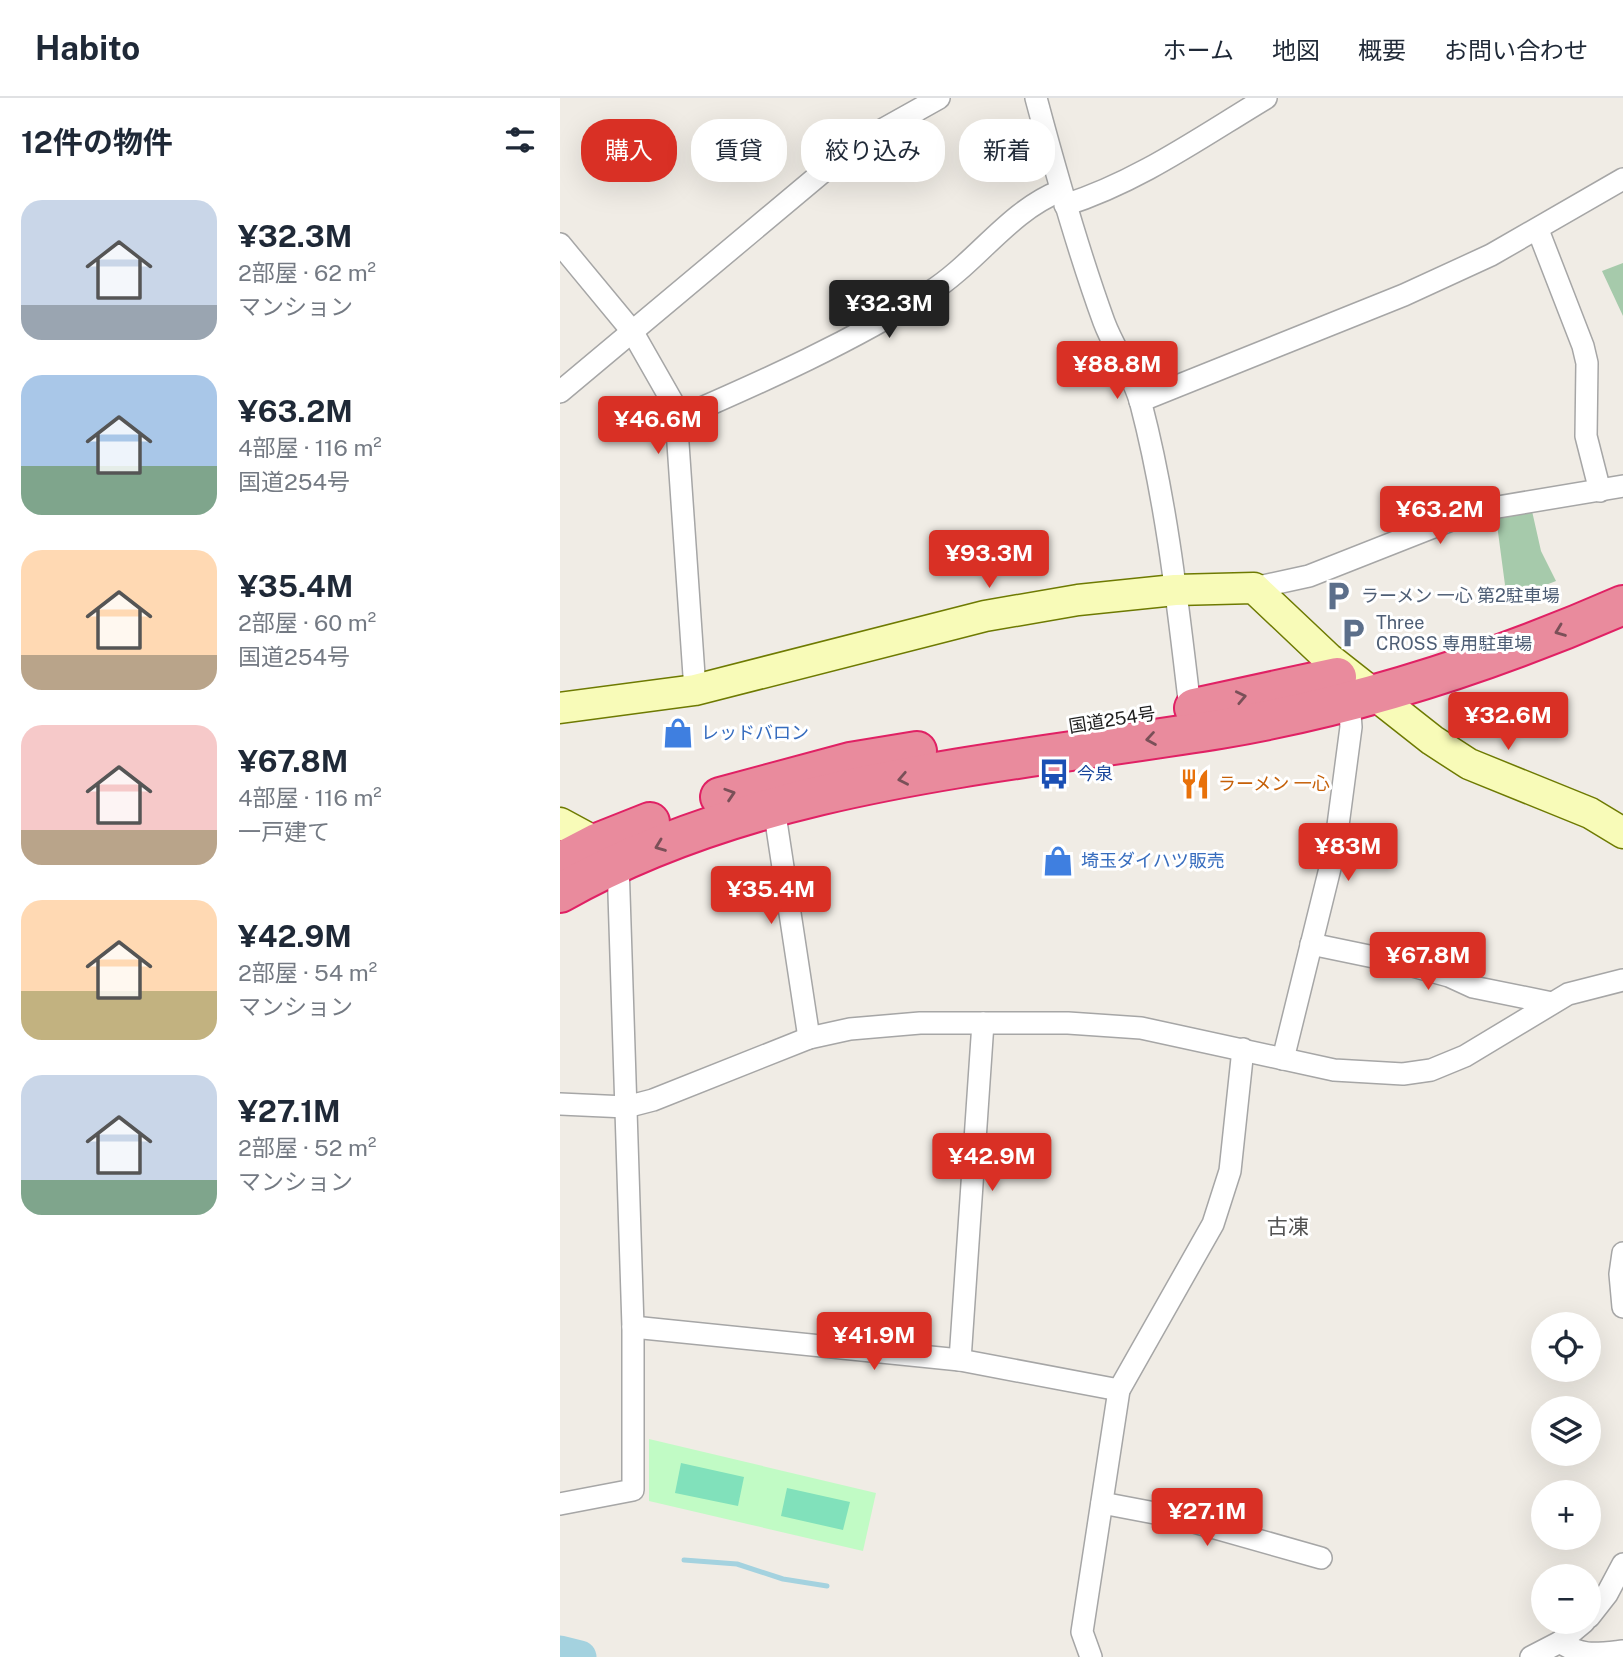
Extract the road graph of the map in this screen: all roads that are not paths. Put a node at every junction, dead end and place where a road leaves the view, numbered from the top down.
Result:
1 (939, 98) edge
2 (1035, 98) edge
3 (1266, 98) edge
4 (1623, 179) edge
5 (1063, 198) junction
6 (1538, 230) junction
7 (560, 244) edge
8 (632, 331) junction
9 (560, 392) edge
10 (1140, 401) junction
11 (681, 417) junction
12 (1623, 486) edge
13 (1600, 491) junction
14 (1623, 578) edge
15 (1254, 588) junction
16 (1175, 590) junction
17 (1623, 605) edge
18 (1358, 689) junction
19 (695, 690) junction
20 (560, 708) edge
21 (1191, 708) junction
22 (774, 808) junction
23 (560, 823) edge
24 (1623, 833) edge
25 (608, 853) junction
26 (560, 862) edge
27 (560, 893) edge
28 (1311, 944) junction
29 (1623, 980) edge
30 (1552, 1003) junction
31 (983, 1023) junction
32 (808, 1038) junction
33 (1242, 1049) junction
34 (1283, 1059) junction
35 (560, 1104) edge
36 (626, 1107) junction
37 (1623, 1253) edge
38 (1623, 1307) edge
39 (633, 1327) junction
40 (960, 1360) junction
41 (1119, 1390) junction
42 (1102, 1503) junction
43 (560, 1504) edge
44 (1321, 1558) dead end
45 (1623, 1564) edge
46 (1601, 1602) edge
47 (1570, 1634) edge
48 (1560, 1642) junction
49 (1623, 1651) edge
50 (1091, 1657) edge
51 (1531, 1657) edge

1 - 8 street
2 - 5 street
3 - 5 street
4 - 6 street
5 - 10 street
5 - 11 street
6 - 10 street
6 - 13 street
7 - 8 street
8 - 9 street
8 - 11 street
10 - 16 street
11 - 19 street
12 - 13 street
13 - 15 street
14 - 18 highway, 国道254号
15 - 16 street
15 - 18 street
16 - 19 street
16 - 21 street
17 -> 18 highway, 国道254号
21 -> 18 highway, 国道254号
18 -> 22 highway, 国道254号
18 - 24 street
18 - 28 street
19 - 20 street
25 -> 21 highway, 国道254号
22 -> 25 highway, 国道254号
22 - 32 street
23 - 25 street
25 - 26 highway
25 - 27 highway
25 - 36 street
28 - 30 street
28 - 34 street
29 - 30 street
30 - 34 street
31 - 32 street
31 - 33 street
31 - 40 street
32 - 36 street
33 - 34 street
33 - 41 street
35 - 36 street
36 - 39 street
37 - 38 street
39 - 40 street
39 - 43 street
40 - 41 street
41 - 42 street
42 - 44 street
42 - 50 street
45 - 46 street
47 - 48 street
48 - 49 street
48 - 51 street

